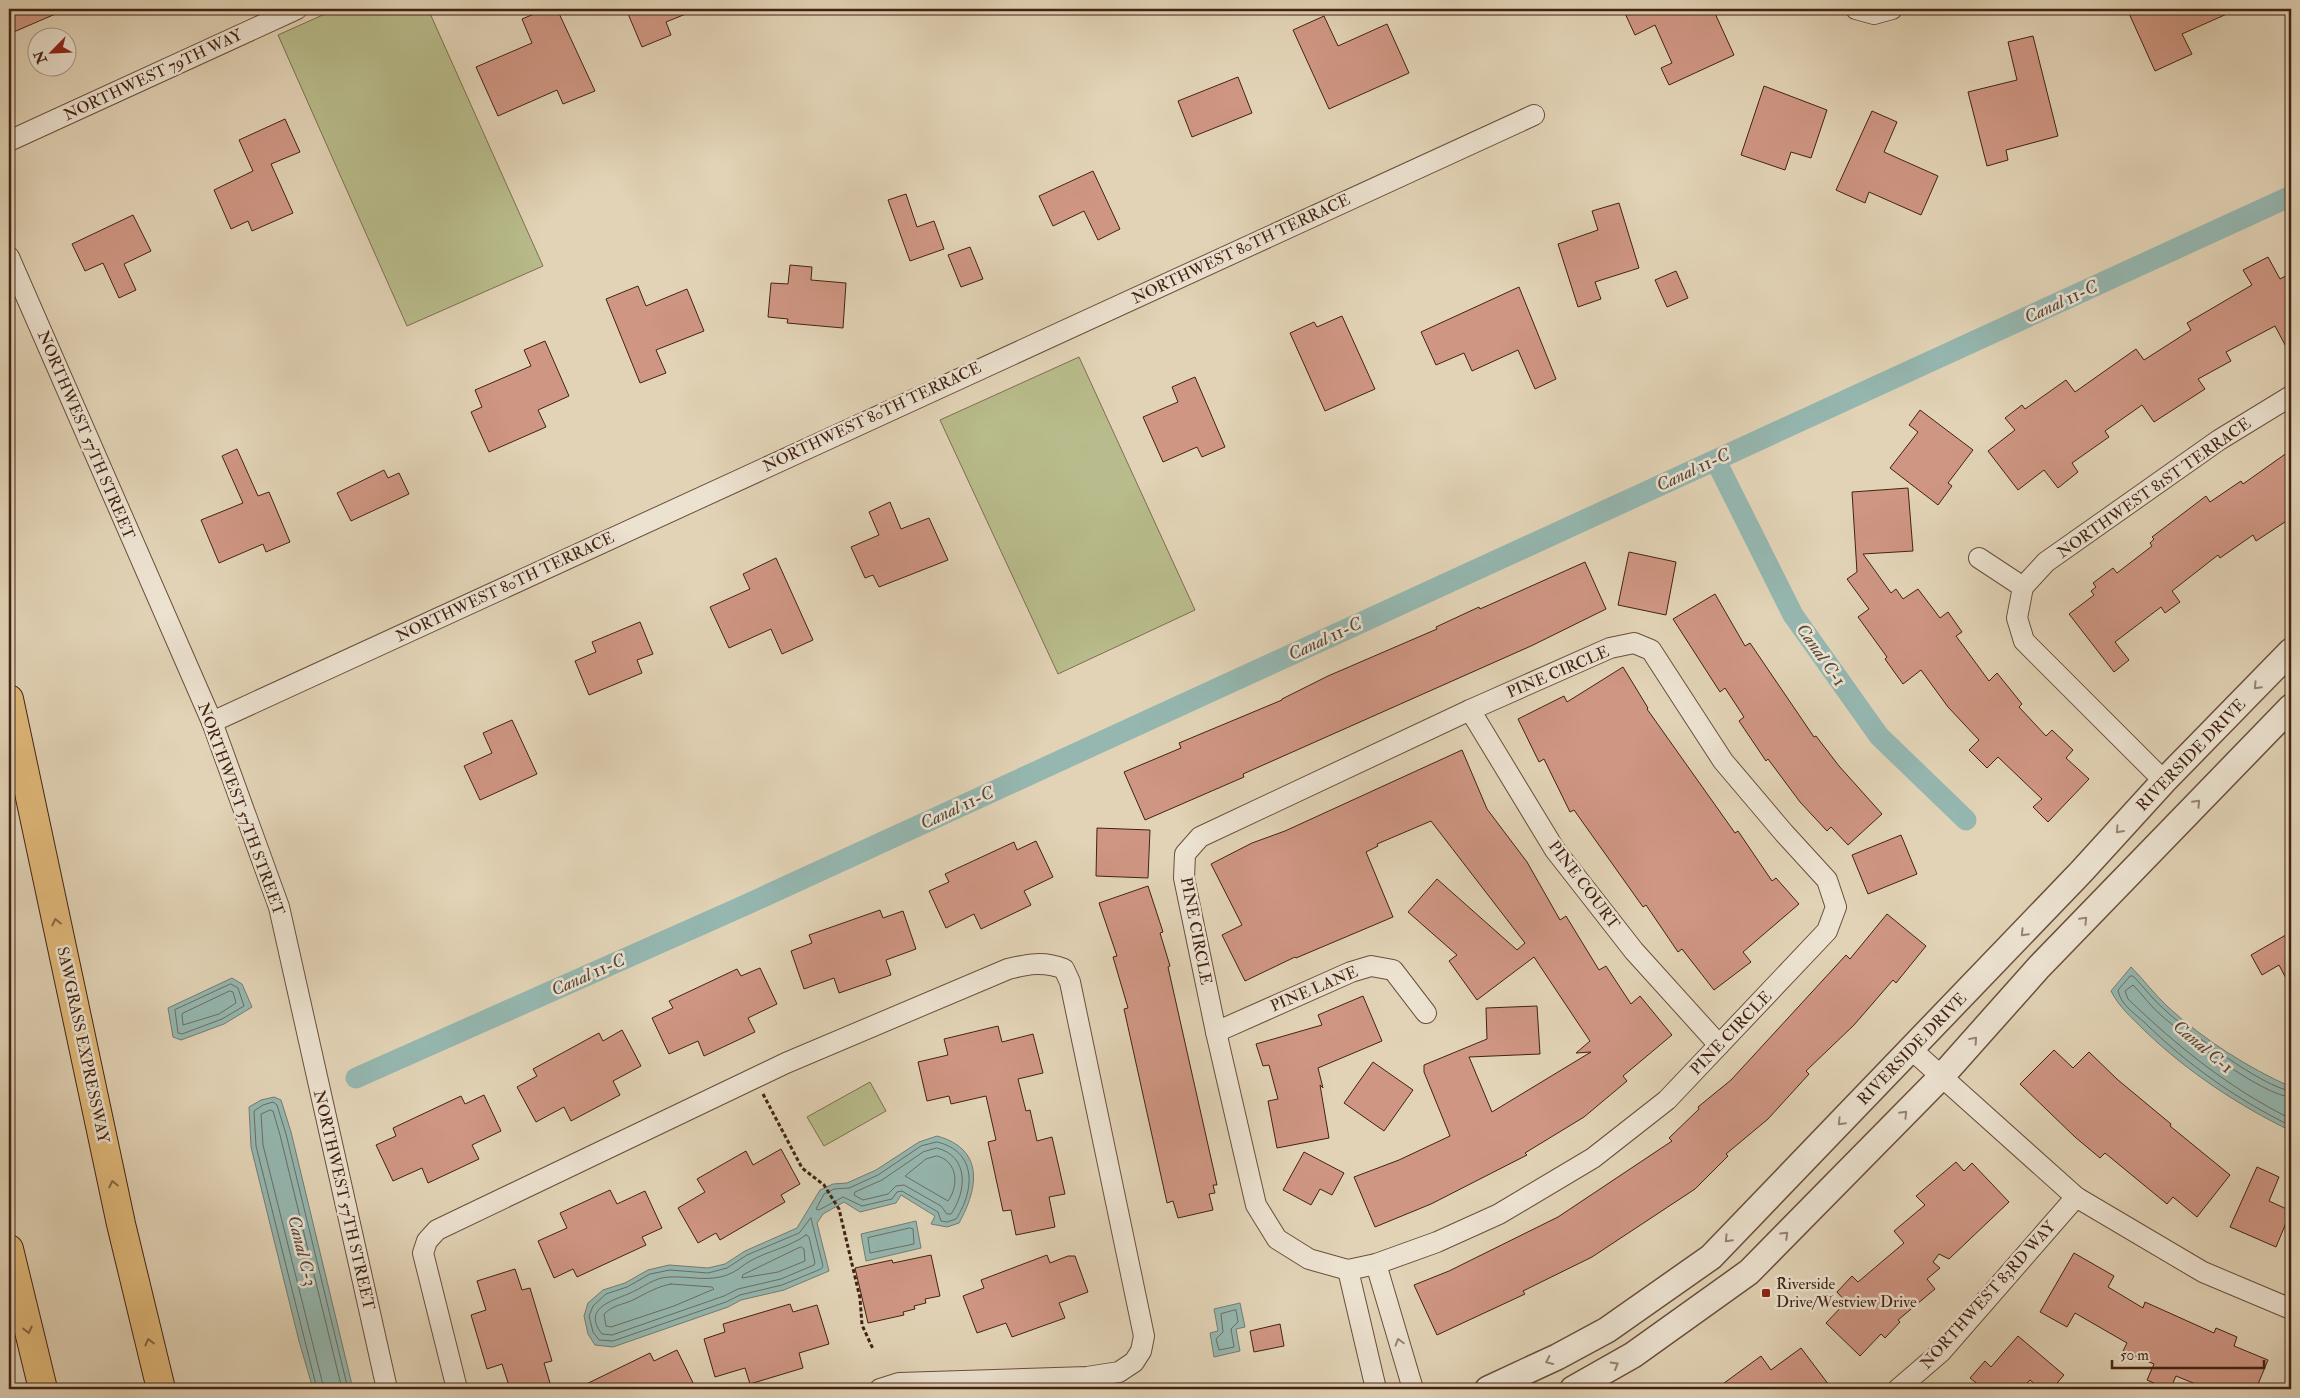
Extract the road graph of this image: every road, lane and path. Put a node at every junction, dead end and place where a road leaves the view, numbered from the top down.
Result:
1 (297, 9) edge
2 (1856, 9) edge
3 (1892, 9) edge
4 (1534, 115) dead end
5 (9, 141) edge
6 (9, 257) edge
7 (2291, 396) edge
8 (1979, 558) dead end
9 (2023, 587) junction
10 (2291, 651) edge
11 (9, 699) edge
12 (2291, 707) edge
13 (1470, 710) junction
14 (212, 722) junction
15 (2164, 781) junction
16 (1426, 1013) dead end
17 (1216, 1032) junction
18 (1719, 1045) junction
19 (1912, 1050) junction
20 (1942, 1076) junction
21 (754, 1078) junction
22 (2076, 1197) junction
23 (9, 1248) edge
24 (1376, 1264) junction
25 (1348, 1270) junction
26 (2291, 1309) edge
27 (873, 1349) dead end
28 (893, 1387) edge
29 (43, 1389) edge
30 (161, 1389) edge
31 (387, 1389) edge
32 (457, 1389) edge
33 (1376, 1389) edge
34 (1412, 1389) edge
35 (1488, 1389) edge
36 (1572, 1389) edge
37 (1898, 1389) edge

1 - 5 street, NORTHWEST 79TH WAY
2 - 3 street
4 - 14 street, NORTHWEST 80TH TERRACE
6 - 14 street, NORTHWEST 57TH STREET
7 - 9 street, NORTHWEST 81ST TERRACE
8 - 9 street
9 - 15 street
10 -> 15 street, RIVERSIDE DRIVE
30 -> 11 highway, SAWGRASS EXPRESSWAY
20 -> 12 street
13 - 17 street, PINE CIRCLE
13 - 18 street, PINE COURT
13 - 18 street, PINE CIRCLE
14 - 31 street, NORTHWEST 57TH STREET
15 -> 19 street, RIVERSIDE DRIVE
16 - 17 street, PINE LANE
17 - 25 street, PINE CIRCLE
18 - 24 street, PINE CIRCLE
19 - 20 street
19 -> 35 street, RIVERSIDE DRIVE
20 - 22 street
36 -> 20 street
21 - 27 path
21 - 28 street
21 - 32 street
22 - 26 street
22 - 37 street, NORTHWEST 83RD WAY
23 -> 29 highway
24 - 25 street, PINE CIRCLE
34 -> 24 street
25 - 33 street

